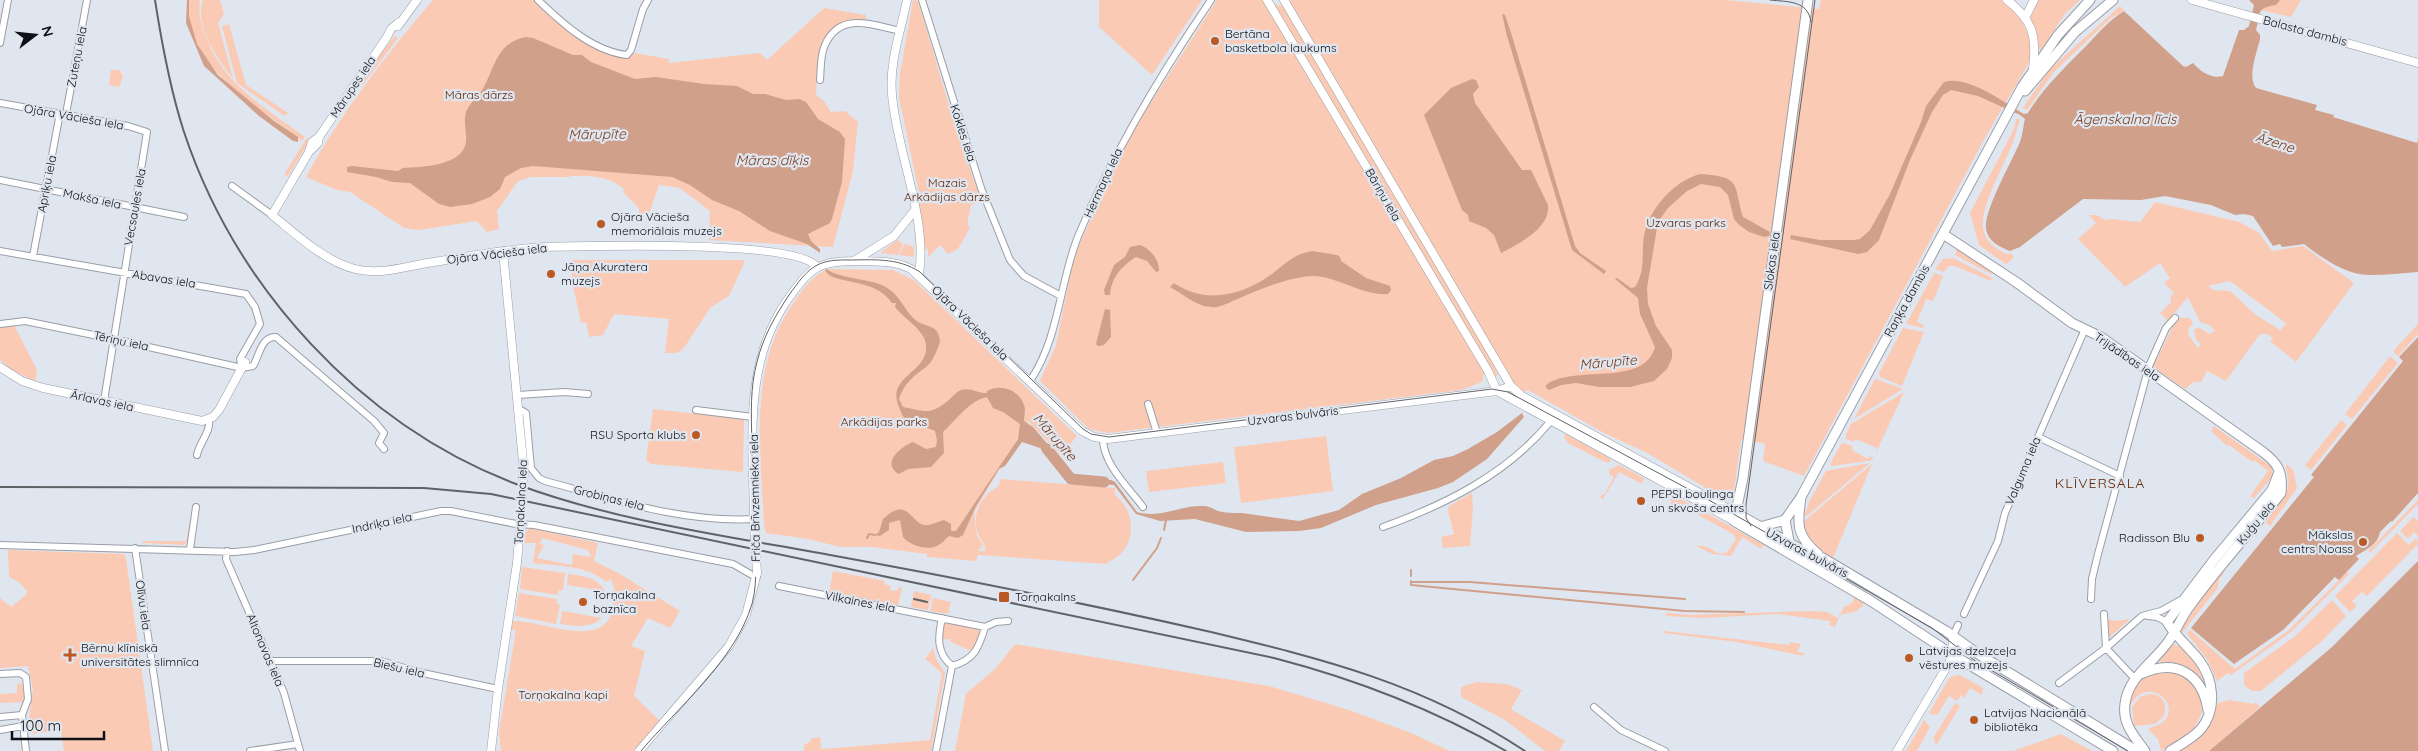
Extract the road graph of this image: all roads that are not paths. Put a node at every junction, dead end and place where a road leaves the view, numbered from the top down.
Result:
1 (8, 0) edge
2 (87, 0) edge
3 (418, 0) edge
4 (538, 0) edge
5 (648, 0) edge
6 (907, 0) edge
7 (922, 0) edge
8 (1211, 0) edge
9 (1267, 0) edge
10 (1284, 0) edge
11 (1808, 0) edge
12 (2007, 0) edge
13 (2034, 0) edge
14 (2090, 0) edge
15 (2113, 0) edge
16 (2192, 0) edge
17 (2026, 16) junction
18 (1296, 21) junction
19 (1285, 28) junction
20 (900, 31) junction
21 (0, 43) edge
22 (2418, 63) edge
23 (2033, 69) junction
24 (820, 80) dead end
25 (0, 103) edge
26 (2014, 105) junction
27 (63, 114) junction
28 (147, 132) joint
29 (0, 180) edge
30 (232, 186) dead end
31 (46, 190) junction
32 (135, 208) junction
33 (915, 210) junction
34 (272, 215) junction
35 (184, 217) dead end
36 (1943, 234) junction
37 (0, 251) edge
38 (503, 251) junction
39 (32, 256) junction
40 (854, 261) junction
41 (829, 262) joint
42 (816, 266) junction
43 (124, 272) junction
44 (919, 274) junction
45 (1061, 296) junction
46 (2175, 318) dead end
47 (0, 324) edge
48 (2085, 329) junction
49 (113, 338) junction
50 (244, 365) junction
51 (0, 367) edge
52 (2149, 371) junction
53 (1030, 381) junction
54 (1510, 386) junction
55 (1497, 391) junction
56 (588, 394) dead end
57 (518, 395) junction
58 (104, 401) junction
59 (1148, 404) dead end
60 (519, 409) junction
61 (696, 410) dead end
62 (753, 417) junction
63 (209, 420) junction
64 (1549, 423) dead end
65 (1157, 433) junction
66 (1089, 436) joint
67 (2038, 437) junction
68 (1103, 439) junction
69 (384, 449) dead end
70 (197, 455) dead end
71 (2280, 469) junction
72 (2120, 476) junction
73 (1801, 497) junction
74 (196, 507) dead end
75 (1143, 507) dead end
76 (1735, 517) junction
77 (2248, 518) junction
78 (1785, 520) junction
79 (754, 521) junction
80 (520, 524) junction
81 (2255, 525) junction
82 (1383, 527) dead end
83 (1760, 527) junction
84 (1789, 543) junction
85 (0, 545) edge
86 (135, 548) junction
87 (190, 549) junction
88 (227, 551) junction
89 (1795, 556) junction
90 (1823, 558) junction
91 (757, 574) junction
92 (779, 586) dead end
93 (2091, 599) dead end
94 (2182, 600) junction
95 (1964, 614) dead end
96 (2104, 616) dead end
97 (2142, 616) junction
98 (942, 618) junction
99 (1008, 621) dead end
100 (2167, 622) junction
101 (1958, 625) dead end
102 (985, 627) junction
103 (2174, 632) junction
104 (1953, 636) junction
105 (2106, 648) junction
106 (1952, 655) junction
107 (270, 661) junction
108 (952, 666) junction
109 (0, 674) edge
110 (2137, 677) junction
111 (2058, 683) dead end
112 (498, 689) junction
113 (1594, 706) dead end
114 (2209, 714) junction
115 (22, 715) junction
116 (0, 717) edge
117 (23, 726) junction
118 (0, 730) edge
119 (299, 748) edge
120 (26, 751) edge
121 (165, 751) edge
122 (250, 751) edge
123 (491, 751) edge
124 (639, 751) edge
125 (936, 751) edge
126 (1665, 751) edge
127 (1897, 751) edge
128 (2113, 751) edge
129 (2137, 751) edge
130 (2146, 751) edge
131 (2170, 751) edge

1 - 21 street
2 - 27 street, Zuteņu iela
3 - 34 street, Mārupes iela
4 - 5 street
6 - 20 street
7 - 45 street, Kokles iela
8 - 45 street, Hermaņa iela
9 - 19 street, Bāriņu iela
10 - 18 street, Bāriņu iela
11 - 76 main road, Slokas iela
12 - 17 street
13 - 17 street
14 - 23 main road, Raņķa dambis
15 - 26 main road, Raņķa dambis
16 - 22 street, Balasta dambis
17 - 23 street
18 - 19 street
18 - 54 street, Bāriņu iela
19 - 55 street, Bāriņu iela
20 - 24 street
20 - 33 street
23 - 26 main road, Raņķa dambis
25 - 27 street, Ojāra Vācieša iela
26 - 36 main road, Raņķa dambis
27 - 28 street, Ojāra Vācieša iela
27 - 31 street, Apriķu iela
28 - 32 street, Vecsaules iela
29 - 31 street, Makša iela
30 - 34 street, Ojāra Vācieša iela
31 - 32 street, Makša iela
31 - 39 street, Apriķu iela
32 - 35 street, Makša iela
32 - 43 street, Vecsaules iela
33 - 40 street
33 - 44 street
34 - 38 street, Ojāra Vācieša iela
36 - 48 main road, Trijādības iela
36 - 73 main road, Raņķa dambis
37 - 39 street, Abavas iela
38 - 42 street, Ojāra Vācieša iela
38 - 57 street, Torņakalna iela
39 - 43 street, Abavas iela
40 - 41 street, Ojāra Vācieša iela
40 - 44 street, Ojāra Vācieša iela
41 - 42 street, Friča Brīvzemnieka iela
42 - 62 street, Friča Brīvzemnieka iela
43 - 49 street, Vecsaules iela
43 - 50 street, Abavas iela
44 - 53 street, Ojāra Vācieša iela
45 - 53 street, Hermaņa iela
46 - 52 street
47 - 49 street, Tēriņu iela
48 - 52 main road, Trijādības iela
48 - 67 street, Valguma iela
49 - 50 street, Tēriņu iela
49 - 58 street, Vecsaules iela
50 - 63 street
50 - 69 street
51 - 58 street, Ārlavas iela
52 - 71 main road, Trijādības iela
52 - 72 street
53 - 66 street, Ojāra Vācieša iela
54 - 55 street, Uzvaras bulvāris
54 - 76 street, Uzvaras bulvāris
55 - 65 street, Uzvaras bulvāris
55 - 76 street, Uzvaras bulvāris
56 - 57 street
57 - 60 street, Torņakalna iela
58 - 63 street, Ārlavas iela
59 - 65 street
60 - 79 street, Grobiņas iela
60 - 80 street, Torņakalna iela, bridge
61 - 62 street
62 - 79 street, Friča Brīvzemnieka iela
63 - 70 street
64 - 82 street
65 - 68 street, Uzvaras bulvāris
66 - 68 street, Uzvaras bulvāris
67 - 72 street
67 - 95 street, Valguma iela
68 - 75 street
71 - 77 main road, Kuģu iela
71 - 81 main road, Kuģu iela
72 - 93 street
73 - 78 main road, Raņķa dambis
73 - 90 main road, Raņķa dambis
74 - 87 street
76 - 83 main road, Uzvaras bulvāris
76 - 89 main road, Uzvaras bulvāris
77 - 81 main road
77 - 94 main road, Kuģu iela
78 - 83 main road
78 - 84 main road
79 - 91 street, Friča Brīvzemnieka iela, bridge
80 - 88 street, Indriķa iela
80 - 91 street, Indriķa iela
80 - 112 street, Torņakalna iela
81 - 103 main road, Kuģu iela
83 - 84 main road, Uzvaras bulvāris
84 - 89 main road
84 - 90 main road, Uzvaras bulvāris
85 - 86 street, Indriķa iela
86 - 87 street, Indriķa iela
86 - 121 street, Olīvu iela
87 - 88 street, Indriķa iela
88 - 107 street, Altonavas iela
89 - 106 main road, Uzvaras bulvāris
90 - 104 main road, Uzvaras bulvāris
91 - 124 street, Friča Brīvzemnieka iela
92 - 98 street, Vilkaines iela
94 - 97 street, Kuģu iela
94 - 100 main road, Kuģu iela
96 - 105 street
97 - 100 street
97 - 105 street, Kuģu iela
98 - 102 street, Vilkaines iela
98 - 108 street
99 - 102 street, Vilkaines iela
100 - 103 main road
101 - 104 street
102 - 108 street
103 - 110 main road, Kuģu iela
103 - 114 main road
104 - 106 street
104 - 129 main road, Uzvaras bulvāris
105 - 110 street
105 - 111 street, Kuģu iela
106 - 127 street
106 - 128 main road, Uzvaras bulvāris
107 - 112 street, Biešu iela
107 - 119 street, Altonavas iela
108 - 125 street
109 - 115 street
110 - 114 main road
110 - 130 main road, Kuģu iela
112 - 123 street, Torņakalna iela
113 - 126 street
114 - 131 main road
115 - 116 street
115 - 117 street
117 - 118 street
117 - 120 street
119 - 122 street

